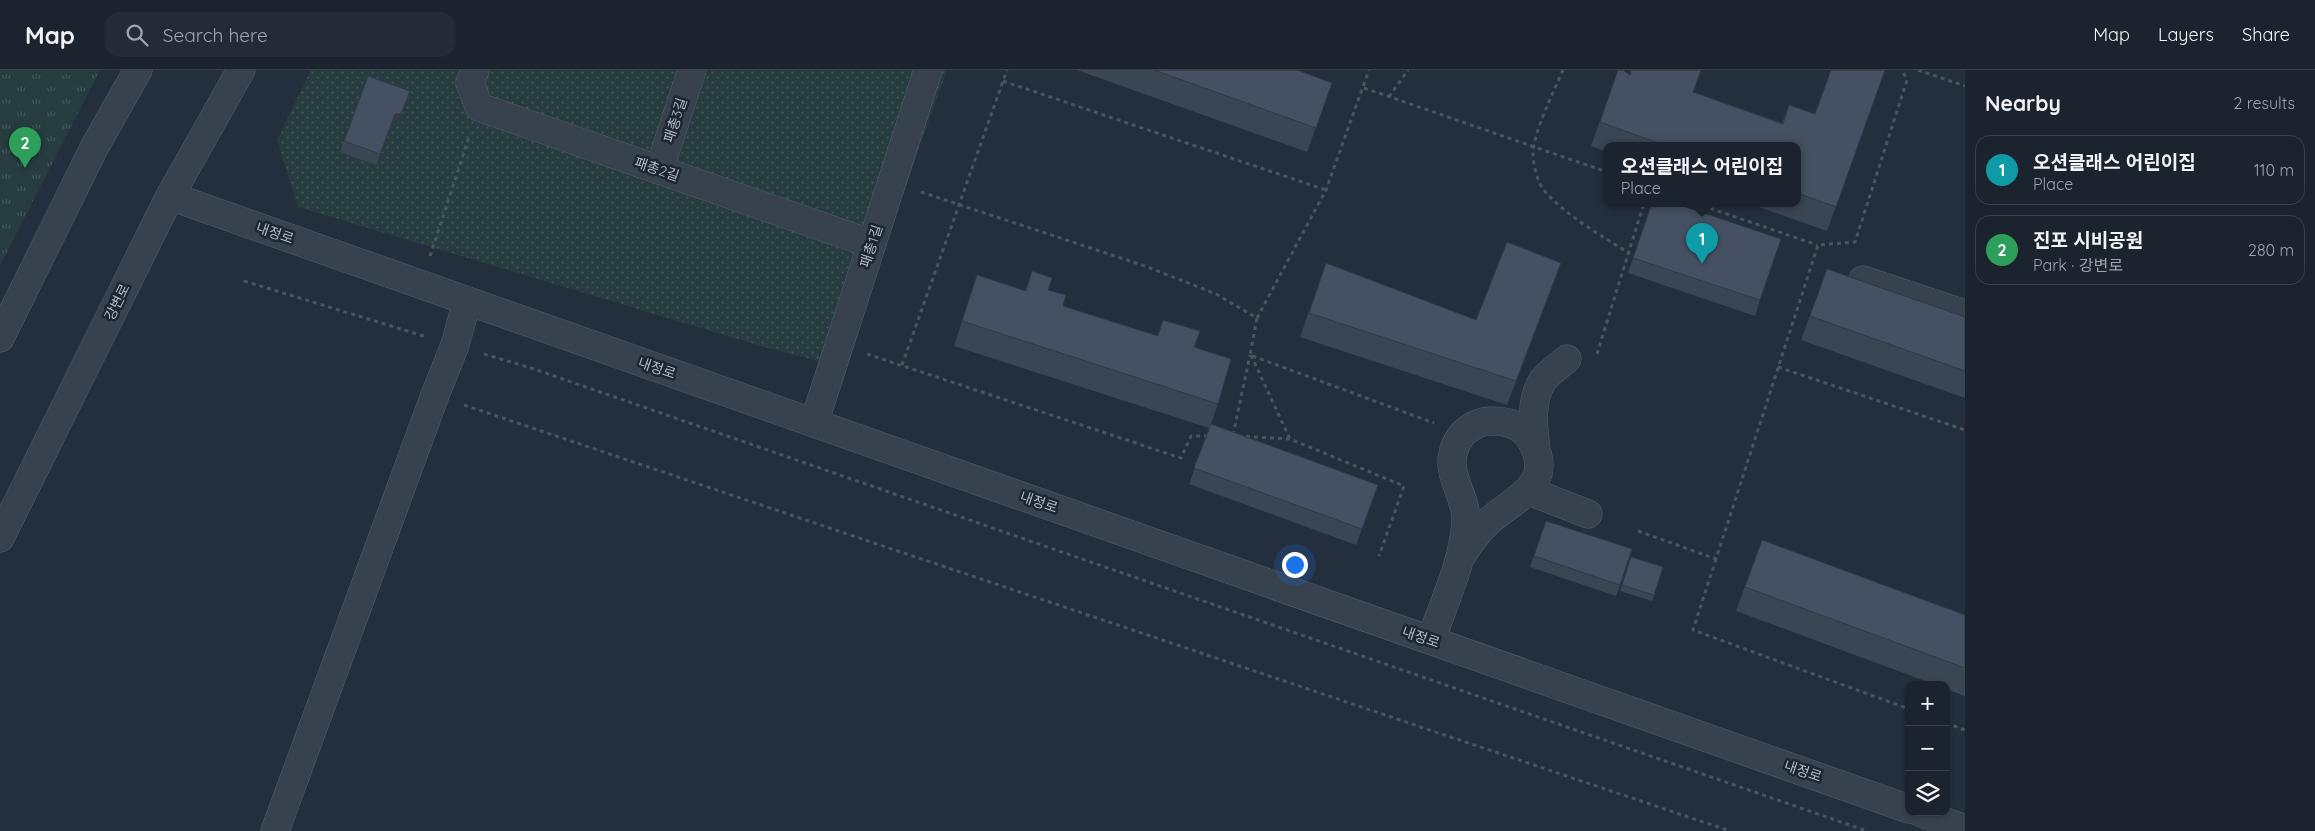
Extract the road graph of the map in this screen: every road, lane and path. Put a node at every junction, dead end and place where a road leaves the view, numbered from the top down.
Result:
1 (138, 70) edge
2 (241, 70) edge
3 (475, 70) edge
4 (692, 70) edge
5 (928, 70) edge
6 (1007, 70) edge
7 (1369, 70) edge
8 (1408, 70) edge
9 (1563, 70) edge
10 (1902, 70) edge
11 (1918, 70) edge
12 (1003, 80) junction
13 (1965, 86) edge
14 (1364, 88) junction
15 (1389, 97) junction
16 (479, 107) junction
17 (1534, 147) junction
18 (658, 170) junction
19 (1603, 171) edge
20 (893, 181) junction
21 (1326, 190) junction
22 (170, 196) junction
23 (958, 205) junction
24 (1643, 207) edge
25 (1707, 207) edge
26 (872, 244) junction
27 (1818, 245) junction
28 (1629, 253) junction
29 (1863, 280) edge
30 (244, 281) dead end
31 (420, 284) junction
32 (467, 301) junction
33 (1965, 314) edge
34 (1257, 318) junction
35 (0, 338) edge
36 (455, 345) junction
37 (870, 354) dead end
38 (1250, 354) junction
39 (1567, 359) dead end
40 (1596, 359) dead end
41 (902, 365) junction
42 (1778, 367) junction
43 (435, 395) junction
44 (1536, 400) junction
45 (1489, 420) junction
46 (814, 422) junction
47 (1965, 430) edge
48 (1463, 434) junction
49 (1224, 435) edge
50 (1233, 435) junction
51 (1216, 436) edge
52 (1290, 439) junction
53 (1536, 449) junction
54 (1529, 491) junction
55 (1588, 514) dead end
56 (1638, 530) dead end
57 (0, 538) edge
58 (1379, 556) dead end
59 (1460, 558) junction
60 (1716, 559) junction
61 (1430, 640) junction
62 (1905, 708) edge
63 (1950, 724) edge
64 (1965, 730) edge
65 (1905, 808) edge
66 (1930, 816) edge
67 (1965, 828) edge
68 (275, 831) edge
69 (1730, 831) edge
70 (1867, 831) edge

1 - 35 street
2 - 22 street, 강변로
3 - 16 street
4 - 18 street, 패총3길
5 - 20 street, 패총1길
6 - 12 path
7 - 14 path
8 - 15 path
9 - 17 path
10 - 27 path
11 - 13 path
12 - 21 path
12 - 23 path
14 - 15 path
14 - 21 path
15 - 17 path
16 - 18 street, 패총2길
16 - 31 path
17 - 19 path
17 - 28 path
18 - 26 street, 패총2길
20 - 23 path
20 - 26 street, 패총1길
21 - 34 path
22 - 31 street, 내정로
22 - 57 street, 강변로
23 - 34 path
23 - 41 path
24 - 28 path
25 - 27 path
26 - 46 street, 패총1길
27 - 42 path
28 - 40 path
29 - 33 street
30 - 36 path
31 - 32 street, 내정로
32 - 36 street
32 - 46 street, 내정로
34 - 38 path
36 - 43 street
36 - 70 path
37 - 41 path
38 - 48 path
38 - 50 path
38 - 52 path
39 - 44 street
41 - 51 path
42 - 47 path
42 - 60 path
43 - 68 street
43 - 69 path
44 - 45 street
44 - 53 street
45 - 48 street
45 - 53 street
46 - 61 street, 내정로
48 - 59 street
49 - 50 path
50 - 52 path
52 - 58 path
53 - 54 street
54 - 55 street
54 - 59 street
56 - 60 path
59 - 61 street
60 - 62 path
61 - 65 street, 내정로
63 - 64 path
66 - 67 street

